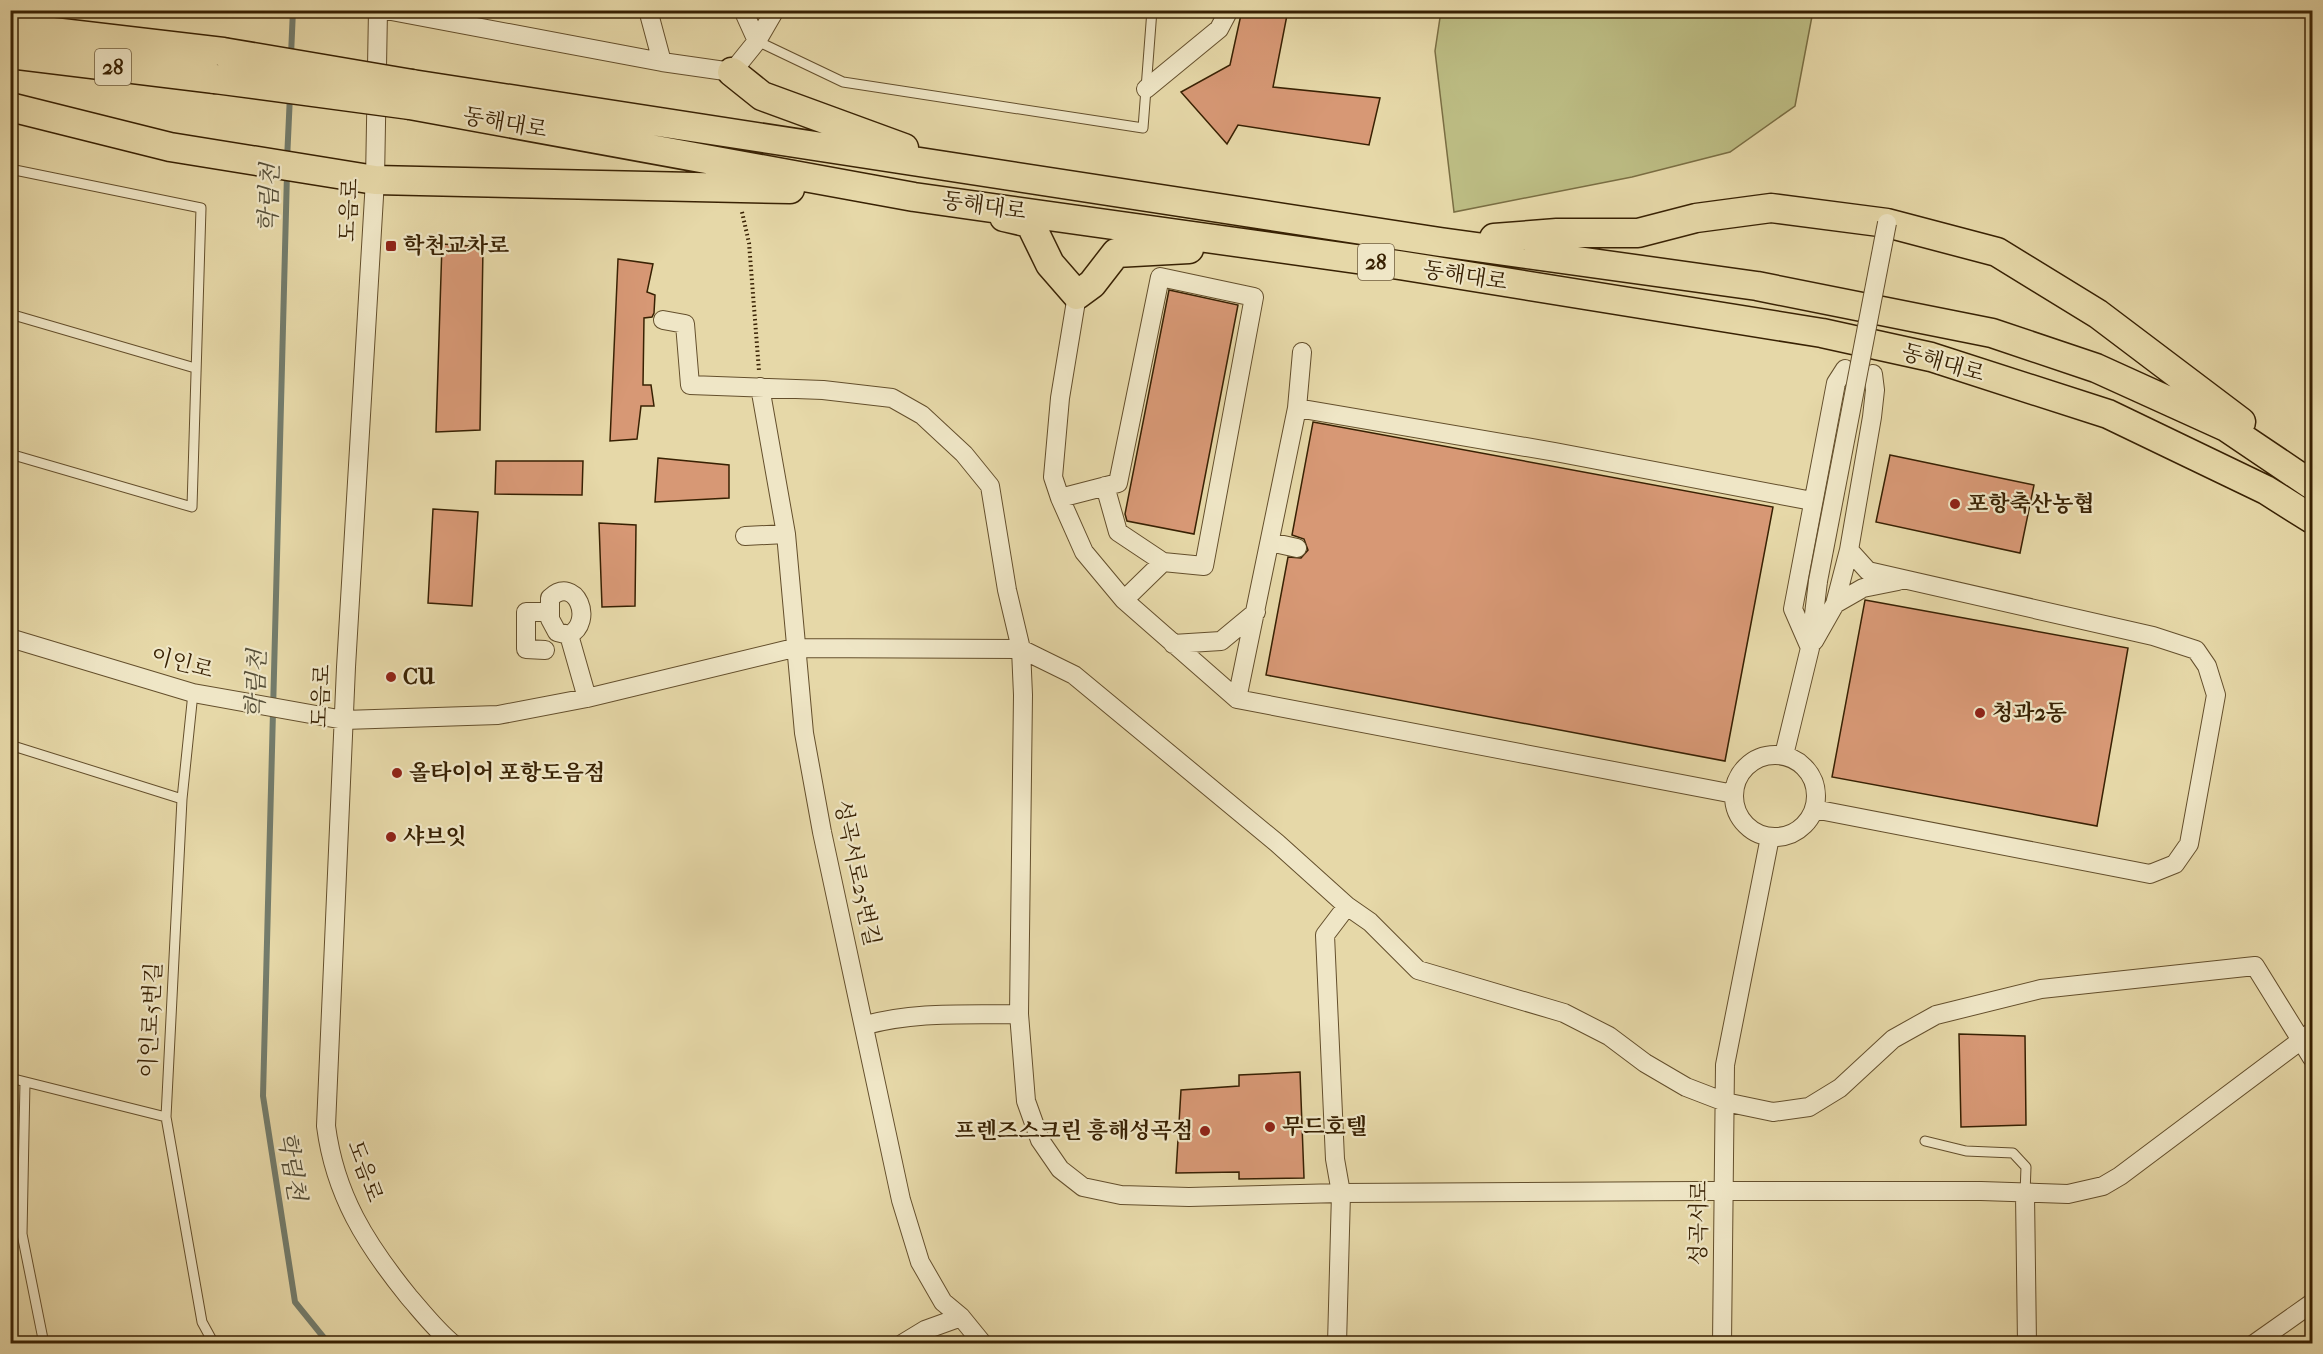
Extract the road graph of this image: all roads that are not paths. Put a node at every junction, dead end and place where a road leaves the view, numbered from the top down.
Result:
1 (378, 10) edge
2 (386, 10) edge
3 (648, 10) edge
4 (743, 10) edge
5 (775, 10) edge
6 (1152, 10) edge
7 (1229, 10) edge
8 (10, 27) edge
9 (757, 41) junction
10 (10, 54) edge
11 (662, 62) junction
12 (732, 72) junction
13 (1146, 89) junction
14 (411, 95) junction
15 (10, 107) edge
16 (10, 169) edge
17 (962, 170) junction
18 (375, 180) junction
19 (914, 196) junction
20 (1887, 223) junction
21 (1440, 242) junction
22 (1260, 247) junction
23 (1077, 296) junction
24 (10, 314) edge
25 (663, 320) dead end
26 (1302, 352) dead end
27 (195, 368) junction
28 (1845, 369) dead end
29 (1873, 374) dead end
30 (760, 387) junction
31 (1297, 408) junction
32 (10, 454) edge
33 (2313, 480) edge
34 (2313, 485) edge
35 (1105, 486) junction
36 (1060, 498) junction
37 (1812, 501) junction
38 (2313, 519) edge
39 (786, 534) junction
40 (745, 536) dead end
41 (1270, 542) junction
42 (1297, 548) dead end
43 (1849, 550) junction
44 (1163, 562) junction
45 (1906, 580) junction
46 (1124, 600) junction
47 (1835, 604) junction
48 (549, 612) junction
49 (1256, 612) junction
50 (569, 635) junction
51 (10, 638) edge
52 (1173, 644) junction
53 (794, 648) junction
54 (1810, 648) junction
55 (1021, 649) junction
56 (545, 650) dead end
57 (193, 693) junction
58 (587, 698) junction
59 (1237, 699) junction
60 (344, 720) junction
61 (10, 746) edge
62 (1784, 756) junction
63 (1734, 794) junction
64 (182, 799) junction
65 (1814, 809) junction
66 (1770, 837) junction
67 (1347, 906) junction
68 (1019, 1014) junction
69 (866, 1025) junction
70 (2306, 1037) edge
71 (2313, 1058) edge
72 (10, 1078) edge
73 (25, 1082) junction
74 (1725, 1102) junction
75 (166, 1117) junction
76 (1925, 1141) dead end
77 (1724, 1191) junction
78 (1341, 1194) junction
79 (2025, 1194) junction
80 (10, 1231) edge
81 (22, 1234) junction
82 (2313, 1303) edge
83 (961, 1317) junction
84 (44, 1344) edge
85 (214, 1344) edge
86 (453, 1344) edge
87 (902, 1344) edge
88 (983, 1344) edge
89 (1337, 1344) edge
90 (1722, 1344) edge
91 (2027, 1344) edge
92 (2254, 1344) edge

1 - 18 street, 도음로
2 - 11 street
3 - 11 street
4 - 9 street
5 - 9 street
6 - 13 lane
7 - 13 street
8 - 14 main road, bridge
9 - 12 street
9 - 13 lane
10 - 14 main road, 28, bridge
11 - 12 street
12 - 17 main road
14 - 17 main road
14 - 19 main road, 동해대로 / 28
15 - 18 main road
16 - 27 lane
17 - 21 main road
18 - 19 main road
18 - 60 street, 도음로
19 - 22 main road, 동해대로 / 28
19 - 23 main road
20 - 21 main road
20 - 33 main road
20 - 54 street, bridge
21 - 34 main road
22 - 23 main road
22 - 38 main road, 동해대로 / 28
23 - 36 street
24 - 27 lane
25 - 30 street
26 - 31 street
27 - 32 lane
28 - 37 street
29 - 43 street
30 - 39 street, 성곡서로25번길
30 - 55 street
31 - 37 street
31 - 41 street
35 - 36 street
35 - 44 street
35 - 44 street
36 - 46 street
37 - 54 street
39 - 40 street
39 - 53 street, 성곡서로25번길
41 - 42 street
41 - 49 street
43 - 45 street
43 - 47 street
44 - 46 street
45 - 47 street
45 - 65 street
46 - 52 street
47 - 54 street
48 - 50 street
48 - 50 street
48 - 56 street
49 - 52 street
49 - 59 street
50 - 58 street
51 - 57 street, 이인로
52 - 59 street
53 - 55 street, 이인로
53 - 58 street, 이인로
53 - 69 street, 성곡서로25번길
54 - 62 street
55 - 67 street
55 - 68 street
57 - 60 street, 이인로
57 - 64 lane, 이인로5번길
58 - 60 street, 이인로
59 - 63 street
60 - 86 street, 도음로
61 - 64 lane
62 - 63 street
62 - 65 street
63 - 66 street
64 - 75 lane, 이인로5번길
65 - 66 street
66 - 74 street, 성곡서로
67 - 74 street
67 - 78 street
68 - 69 street
68 - 78 street
69 - 83 street, 성곡서로25번길
70 - 71 street
70 - 74 street
70 - 79 street
72 - 73 lane
73 - 75 lane
73 - 81 lane
74 - 77 street, 성곡서로
75 - 85 lane, 이인로5번길
76 - 79 lane
77 - 78 street
77 - 79 street
77 - 90 street, 성곡서로
78 - 89 street
79 - 91 street
80 - 81 lane
81 - 84 lane
82 - 92 street
83 - 87 street
83 - 88 street, 성곡서로25번길

